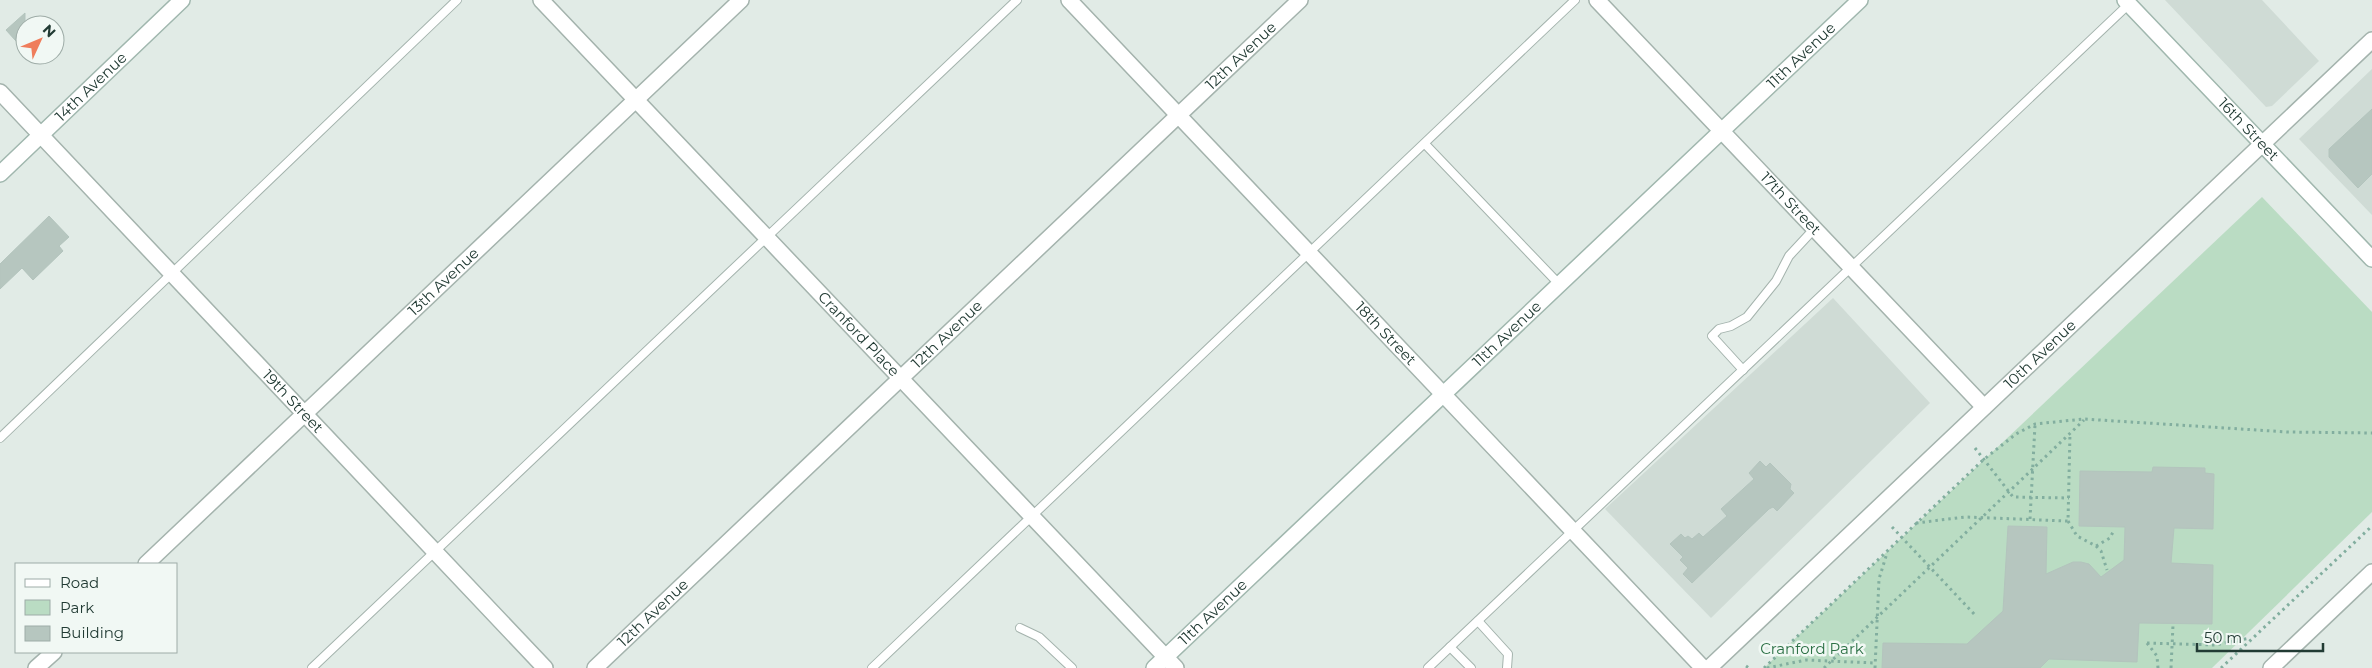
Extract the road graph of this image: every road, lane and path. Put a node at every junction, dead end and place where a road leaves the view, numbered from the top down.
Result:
1 (182, 0) edge
2 (457, 0) edge
3 (541, 0) edge
4 (741, 0) edge
5 (1018, 0) edge
6 (1069, 0) edge
7 (1300, 0) edge
8 (1575, 0) edge
9 (1597, 0) edge
10 (1860, 0) edge
11 (2129, 1) edge
12 (2372, 40) edge
13 (0, 92) edge
14 (635, 100) junction
15 (1178, 115) junction
16 (1722, 130) junction
17 (41, 135) junction
18 (1424, 144) junction
19 (2262, 144) junction
20 (0, 174) edge
21 (1815, 228) junction
22 (766, 238) junction
23 (1309, 253) junction
24 (2372, 259) edge
25 (1852, 268) junction
26 (171, 272) junction
27 (1559, 284) junction
28 (1743, 370) junction
29 (900, 378) junction
30 (1444, 394) junction
31 (1984, 407) junction
32 (304, 414) junction
33 (2084, 419) junction
34 (2035, 424) junction
35 (2070, 433) junction
36 (2372, 433) edge
37 (0, 438) edge
38 (1975, 448) dead end
39 (1983, 460) junction
40 (2031, 470) junction
41 (2008, 492) junction
42 (2030, 497) junction
43 (2069, 498) junction
44 (1031, 516) junction
45 (1982, 517) junction
46 (2030, 519) junction
47 (2068, 521) junction
48 (1915, 523) junction
49 (2372, 526) edge
50 (1892, 527) dead end
51 (1574, 531) junction
52 (2112, 532) dead end
53 (1901, 537) junction
54 (2096, 546) junction
55 (1888, 550) junction
56 (435, 552) junction
57 (147, 563) edge
58 (1930, 567) junction
59 (2107, 570) dead end
60 (2372, 572) edge
61 (1877, 616) junction
62 (1976, 616) dead end
63 (1478, 621) junction
64 (2173, 626) dead end
65 (1020, 628) dead end
66 (2255, 636) junction
67 (2173, 644) junction
68 (1450, 647) junction
69 (53, 653) edge
70 (1831, 661) junction
71 (1170, 663) edge
72 (1875, 663) junction
73 (2277, 666) edge
74 (36, 668) edge
75 (312, 668) edge
76 (545, 668) edge
77 (595, 668) edge
78 (872, 668) edge
79 (1072, 668) edge
80 (1154, 668) edge
81 (1428, 668) edge
82 (1471, 668) edge
83 (1507, 668) edge
84 (1703, 668) edge
85 (1709, 668) edge
86 (1765, 668) edge
87 (1824, 668) edge
88 (1875, 668) edge
89 (2158, 668) edge
90 (2171, 668) edge
91 (2220, 668) edge

1 - 17 street, 14th Avenue
2 - 26 lane
3 - 14 street, Cranford Place
4 - 14 street, 13th Avenue
5 - 22 lane
6 - 15 street, 18th Street
7 - 15 street, 12th Avenue
8 - 18 lane
9 - 16 street, 17th Street
10 - 16 street, 11th Avenue
11 - 19 street, 16th Street
11 - 25 lane
12 - 19 street, 10th Avenue
13 - 17 street, 19th Street
14 - 22 street, Cranford Place
14 - 32 street, 13th Avenue
15 - 23 street, 18th Street
15 - 29 street, 12th Avenue
16 - 21 street, 17th Street
16 - 27 street, 11th Avenue
17 - 20 street, 14th Avenue
17 - 26 street, 19th Street
18 - 23 lane
18 - 27 lane
19 - 24 street, 16th Street
19 - 31 street, 10th Avenue
21 - 25 street, 17th Street
21 - 28 lane
22 - 29 street, Cranford Place
22 - 56 lane
23 - 30 street, 18th Street
23 - 44 lane
25 - 28 lane
25 - 31 street, 17th Street
26 - 32 street, 19th Street
26 - 37 lane
27 - 30 street, 11th Avenue
28 - 51 lane
29 - 44 street, Cranford Place
29 - 77 street, 12th Avenue
30 - 51 street, 18th Street
30 - 71 street, 11th Avenue
31 - 85 street, 10th Avenue
32 - 56 street, 19th Street
32 - 57 street, 13th Avenue
33 - 34 path
33 - 35 path
33 - 36 path
34 - 39 path
34 - 40 path
35 - 40 path
35 - 43 path
38 - 39 path
39 - 41 path
39 - 48 path
40 - 41 path
40 - 42 path
41 - 42 path
41 - 45 path
42 - 43 path
42 - 46 path
43 - 47 path
44 - 71 street, Cranford Place
44 - 78 lane
45 - 46 path
45 - 48 path
45 - 58 path
46 - 47 path
47 - 54 path
48 - 53 path
49 - 66 path
50 - 53 path
51 - 63 lane
51 - 84 street, 18th Street
52 - 54 path
53 - 55 path
53 - 58 path
54 - 59 path
55 - 61 path
55 - 86 path
56 - 75 lane
56 - 76 street, 19th Street
58 - 61 path
58 - 62 path
60 - 73 street
61 - 70 path
61 - 72 path
63 - 68 lane
63 - 83 lane
64 - 67 path
65 - 79 lane
66 - 67 path
66 - 91 path
67 - 89 path
67 - 90 path
68 - 81 lane
68 - 82 lane
69 - 74 street
70 - 72 path
70 - 86 path
70 - 87 path
71 - 80 street, 11th Avenue
72 - 88 path

